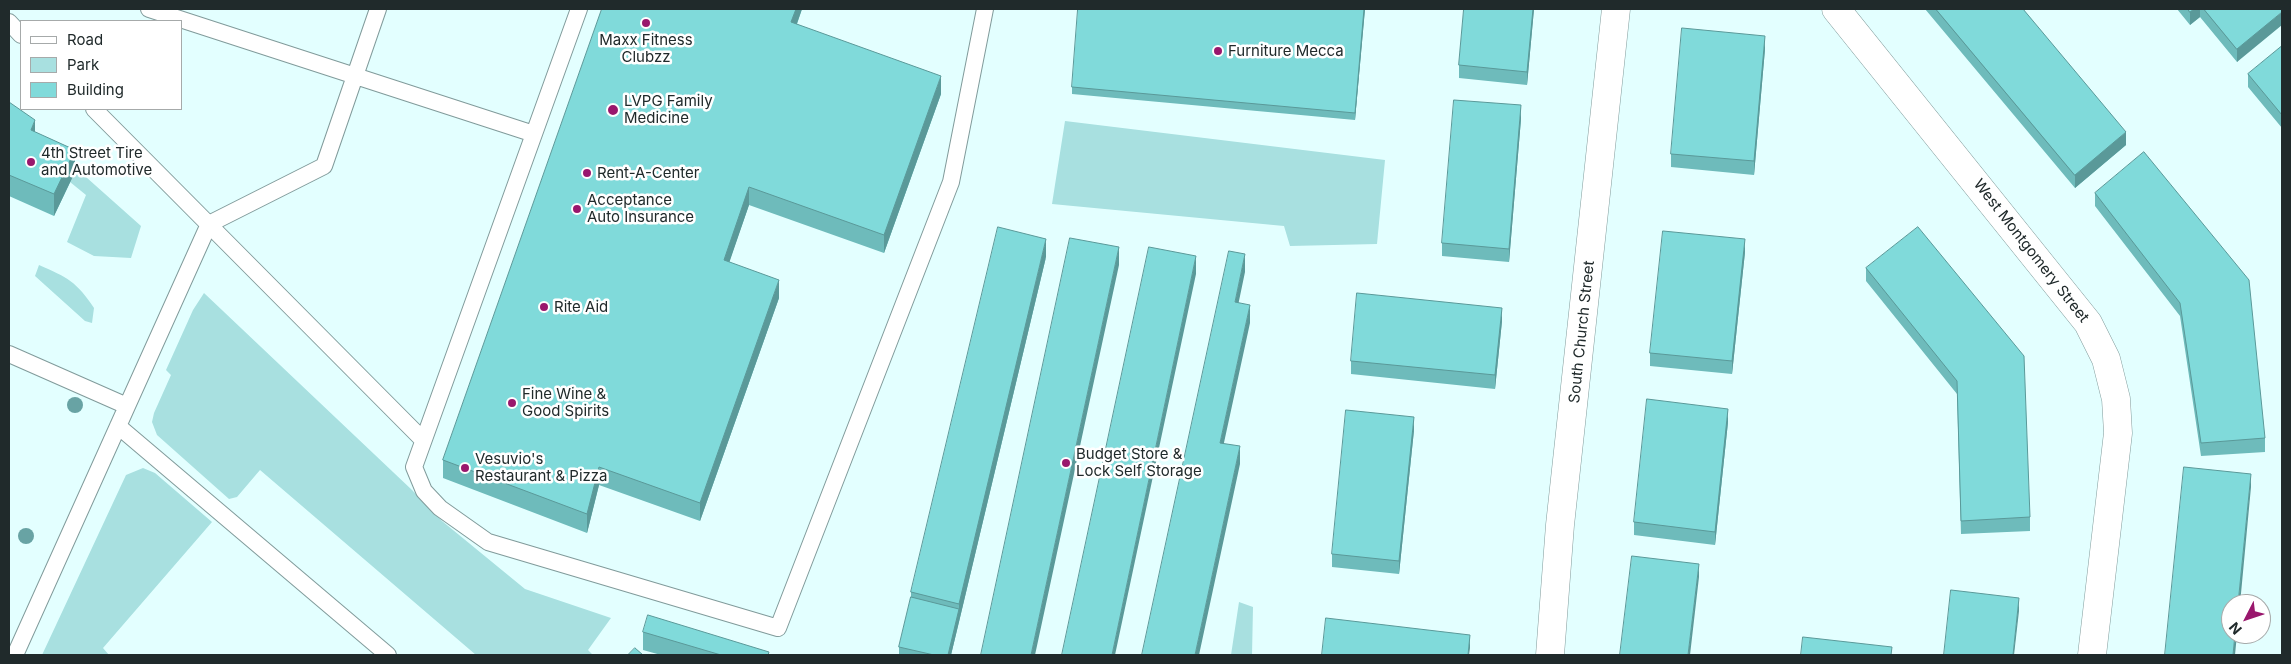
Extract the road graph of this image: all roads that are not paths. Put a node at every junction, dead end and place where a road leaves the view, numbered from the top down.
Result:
1 (148, 9) edge
2 (378, 9) edge
3 (579, 9) edge
4 (985, 9) edge
5 (1616, 9) edge
6 (1836, 9) edge
7 (9, 22) edge
8 (20, 34) edge
9 (354, 75) junction
10 (95, 110) edge
11 (534, 134) junction
12 (209, 224) junction
13 (9, 354) edge
14 (127, 406) junction
15 (118, 426) junction
16 (423, 440) junction
17 (15, 655) edge
18 (388, 655) edge
19 (1550, 655) edge
20 (2092, 655) edge

1 - 9 lane
2 - 9 lane
3 - 11 lane
4 - 16 lane
5 - 19 street, South Church Street
6 - 20 street, West Montgomery Street
7 - 8 lane
9 - 11 lane
9 - 12 lane
10 - 12 lane
11 - 16 lane
12 - 14 lane
12 - 16 lane
13 - 14 lane
14 - 15 lane
15 - 17 lane
15 - 18 lane

